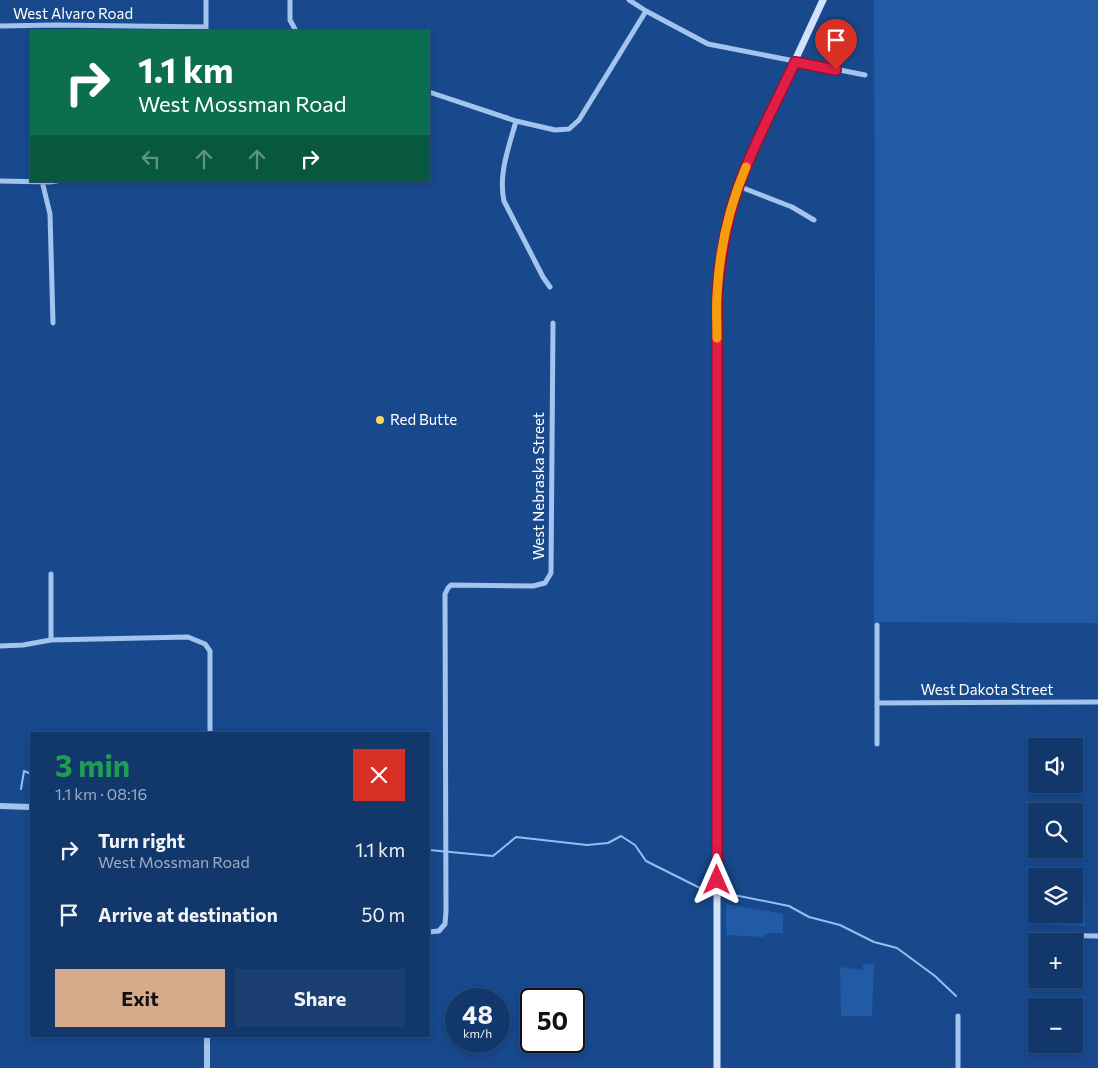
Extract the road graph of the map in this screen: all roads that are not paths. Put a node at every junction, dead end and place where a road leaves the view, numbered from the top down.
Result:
1 (206, 0) edge
2 (290, 0) edge
3 (629, 0) edge
4 (823, 0) edge
5 (646, 11) junction
6 (0, 26) edge
7 (56, 28) edge
8 (206, 29) edge
9 (295, 30) edge
10 (795, 62) junction
11 (865, 75) dead end
12 (430, 92) edge
13 (516, 120) junction
14 (30, 181) edge
15 (0, 182) edge
16 (42, 182) edge
17 (738, 186) junction
18 (814, 220) dead end
19 (550, 287) dead end
20 (553, 322) dead end
21 (53, 323) dead end
22 (51, 574) dead end
23 (877, 625) dead end
24 (51, 640) junction
25 (0, 646) edge
26 (1098, 702) edge
27 (877, 703) junction
28 (210, 732) edge
29 (877, 744) dead end
30 (0, 806) edge
31 (30, 807) edge
32 (430, 932) edge
33 (1083, 936) edge
34 (1098, 936) edge
35 (958, 1016) dead end
36 (207, 1037) edge
37 (207, 1068) edge
38 (717, 1068) edge
39 (958, 1068) edge

1 - 8 street
2 - 9 street
3 - 5 street
4 - 10 main road
5 - 10 street
5 - 13 street
6 - 7 street, West Alvaro Road
7 - 8 street, West Alvaro Road
10 - 11 street
10 - 17 main road
12 - 13 street
13 - 19 street
14 - 15 street
16 - 21 street
17 - 18 street
17 - 38 main road
20 - 32 street, West Nebraska Street
22 - 24 street
23 - 27 street
24 - 25 street
24 - 28 street
26 - 27 street, West Dakota Street
27 - 29 street
30 - 31 street
33 - 34 street
35 - 39 street
36 - 37 street

